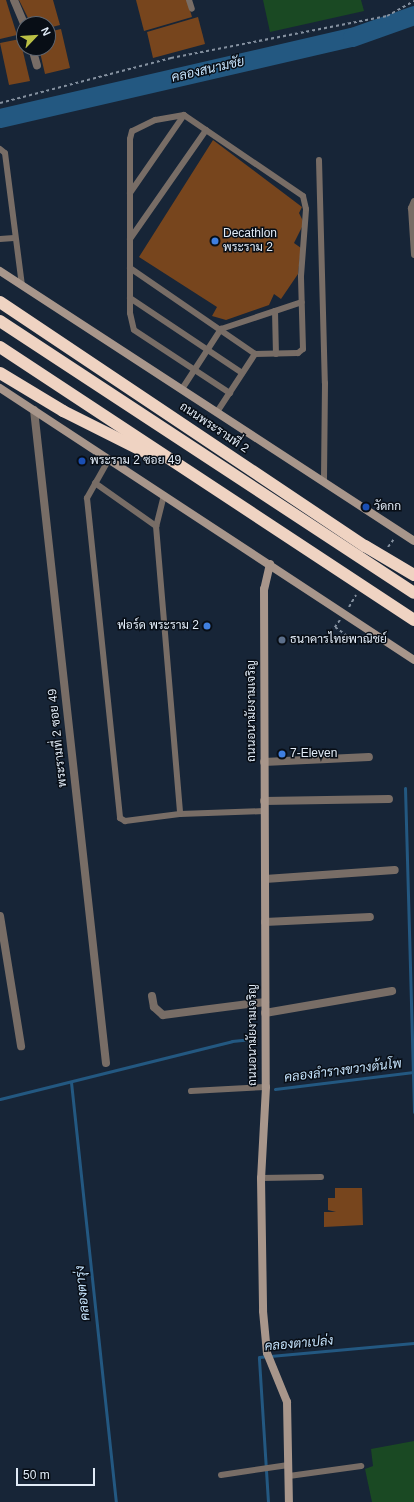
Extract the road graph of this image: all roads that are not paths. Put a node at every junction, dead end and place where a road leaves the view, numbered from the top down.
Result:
1 (14, 0) edge
2 (190, 0) edge
3 (192, 9) dead end
4 (21, 16) edge
5 (34, 56) edge
6 (37, 65) dead end
7 (184, 115) junction
8 (206, 130) junction
9 (0, 149) edge
10 (319, 160) dead end
11 (130, 193) junction
12 (414, 201) edge
13 (14, 238) junction
14 (130, 239) junction
15 (0, 240) edge
16 (414, 255) edge
17 (130, 268) junction
18 (0, 271) edge
19 (22, 285) junction
20 (0, 294) edge
21 (130, 298) junction
22 (0, 302) edge
23 (302, 302) junction
24 (275, 311) junction
25 (0, 321) edge
26 (221, 330) junction
27 (0, 347) edge
28 (207, 351) junction
29 (0, 352) edge
30 (255, 354) junction
31 (276, 354) junction
32 (194, 371) junction
33 (0, 373) edge
34 (242, 373) junction
35 (0, 388) edge
36 (182, 389) junction
37 (230, 393) junction
38 (34, 410) junction
39 (217, 412) junction
40 (109, 459) junction
41 (216, 463) junction
42 (324, 481) junction
43 (204, 482) junction
44 (95, 483) junction
45 (164, 495) junction
46 (156, 526) junction
47 (414, 541) edge
48 (270, 564) junction
49 (414, 575) edge
50 (414, 593) edge
51 (414, 621) edge
52 (414, 660) edge
53 (369, 756) dead end
54 (264, 762) junction
55 (389, 799) dead end
56 (264, 801) junction
57 (264, 811) junction
58 (180, 814) junction
59 (395, 870) dead end
60 (265, 879) junction
61 (0, 916) edge
62 (370, 917) dead end
63 (265, 922) junction
64 (392, 991) dead end
65 (152, 996) dead end
66 (265, 1002) junction
67 (265, 1013) junction
68 (21, 1046) dead end
69 (106, 1063) dead end
70 (266, 1087) junction
71 (191, 1091) dead end
72 (321, 1177) dead end
73 (261, 1178) junction
74 (288, 1465) junction
75 (361, 1466) dead end
76 (221, 1475) dead end
77 (289, 1476) junction
78 (289, 1502) edge

1 - 4 street
2 - 3 lane
5 - 6 street
7 - 8 lane
7 - 11 lane
7 - 11 lane
8 - 14 lane
8 - 23 lane
9 - 13 lane
10 - 42 lane
11 - 14 lane
12 - 16 lane
13 - 15 lane
13 - 19 lane
14 - 17 lane
17 - 21 lane
17 - 26 lane
18 - 19 main road, ถนนพระรามที่ 2
19 - 36 main road, ถนนพระรามที่ 2
20 - 41 highway
21 - 28 lane
21 - 32 lane
22 - 49 highway, ถนนพระรามที่ 2
23 - 24 lane
23 - 31 lane
24 - 26 lane
24 - 31 lane
25 - 41 highway
26 - 28 lane
26 - 30 lane
27 - 43 highway
28 - 32 lane
28 - 34 lane
29 - 51 highway
30 - 31 lane
30 - 34 lane
32 - 36 lane
32 - 37 lane
33 - 43 highway
34 - 37 lane
35 - 38 main road
36 - 39 main road, ถนนพระรามที่ 2
37 - 39 lane
38 - 40 main road
38 - 69 street, พระรามที่ 2 ซอย 49
39 - 42 main road, ถนนพระรามที่ 2
40 - 44 lane
40 - 45 main road
41 - 50 highway
42 - 47 main road, ถนนพระรามที่ 2
43 - 51 highway
44 - 46 lane
44 - 58 lane
45 - 46 lane
45 - 48 main road
46 - 58 lane
48 - 52 main road
48 - 54 main road, ถนนอนามัยงามเจริญ
53 - 54 street
54 - 56 main road, ถนนอนามัยงามเจริญ
55 - 56 street
56 - 57 main road, ถนนอนามัยงามเจริญ
57 - 58 lane
57 - 60 main road, ถนนอนามัยงามเจริญ
59 - 60 street
60 - 63 main road, ถนนอนามัยงามเจริญ
61 - 68 street
62 - 63 street
63 - 66 main road, ถนนอนามัยงามเจริญ
64 - 67 street
65 - 66 street
66 - 67 main road, ถนนอนามัยงามเจริญ
67 - 70 main road, ถนนอนามัยงามเจริญ
70 - 71 lane
70 - 73 main road, ถนนอนามัยงามเจริญ
72 - 73 lane
73 - 74 main road, ถนนอนามัยงามเจริญ
74 - 76 lane
74 - 77 main road, ถนนอนามัยงามเจริญ
75 - 77 lane
77 - 78 main road, ถนนอนามัยงามเจริญ

